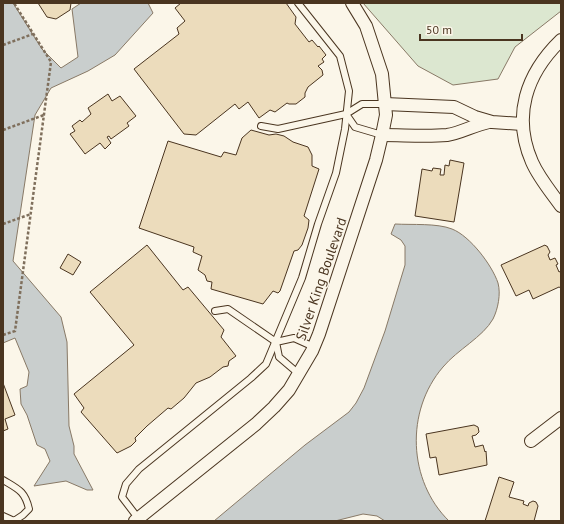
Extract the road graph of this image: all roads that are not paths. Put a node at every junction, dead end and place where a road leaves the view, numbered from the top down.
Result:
1 (298, 3) edge
2 (352, 3) edge
3 (561, 40) edge
4 (385, 104) junction
5 (346, 114) junction
6 (492, 122) junction
7 (522, 124) junction
8 (261, 126) dead end
9 (382, 135) junction
10 (561, 206) edge
11 (215, 311) dead end
12 (276, 342) junction
13 (314, 347) junction
14 (299, 374) junction
15 (561, 418) edge
16 (531, 441) dead end
17 (3, 480) edge
18 (3, 516) edge
19 (136, 520) edge

1 - 5 lane
2 - 4 street, Silver King Boulevard
3 - 7 street
4 - 5 lane
4 - 6 street
4 - 9 street, Silver King Boulevard
5 - 8 lane
5 - 9 lane
5 - 12 lane
6 - 7 street
6 - 9 street
7 - 10 street
9 - 13 street, Silver King Boulevard
11 - 12 lane
12 - 13 lane
12 - 14 lane
12 - 19 lane
13 - 14 street, Silver King Boulevard
14 - 19 street, Silver King Boulevard
15 - 16 street
17 - 18 lane

